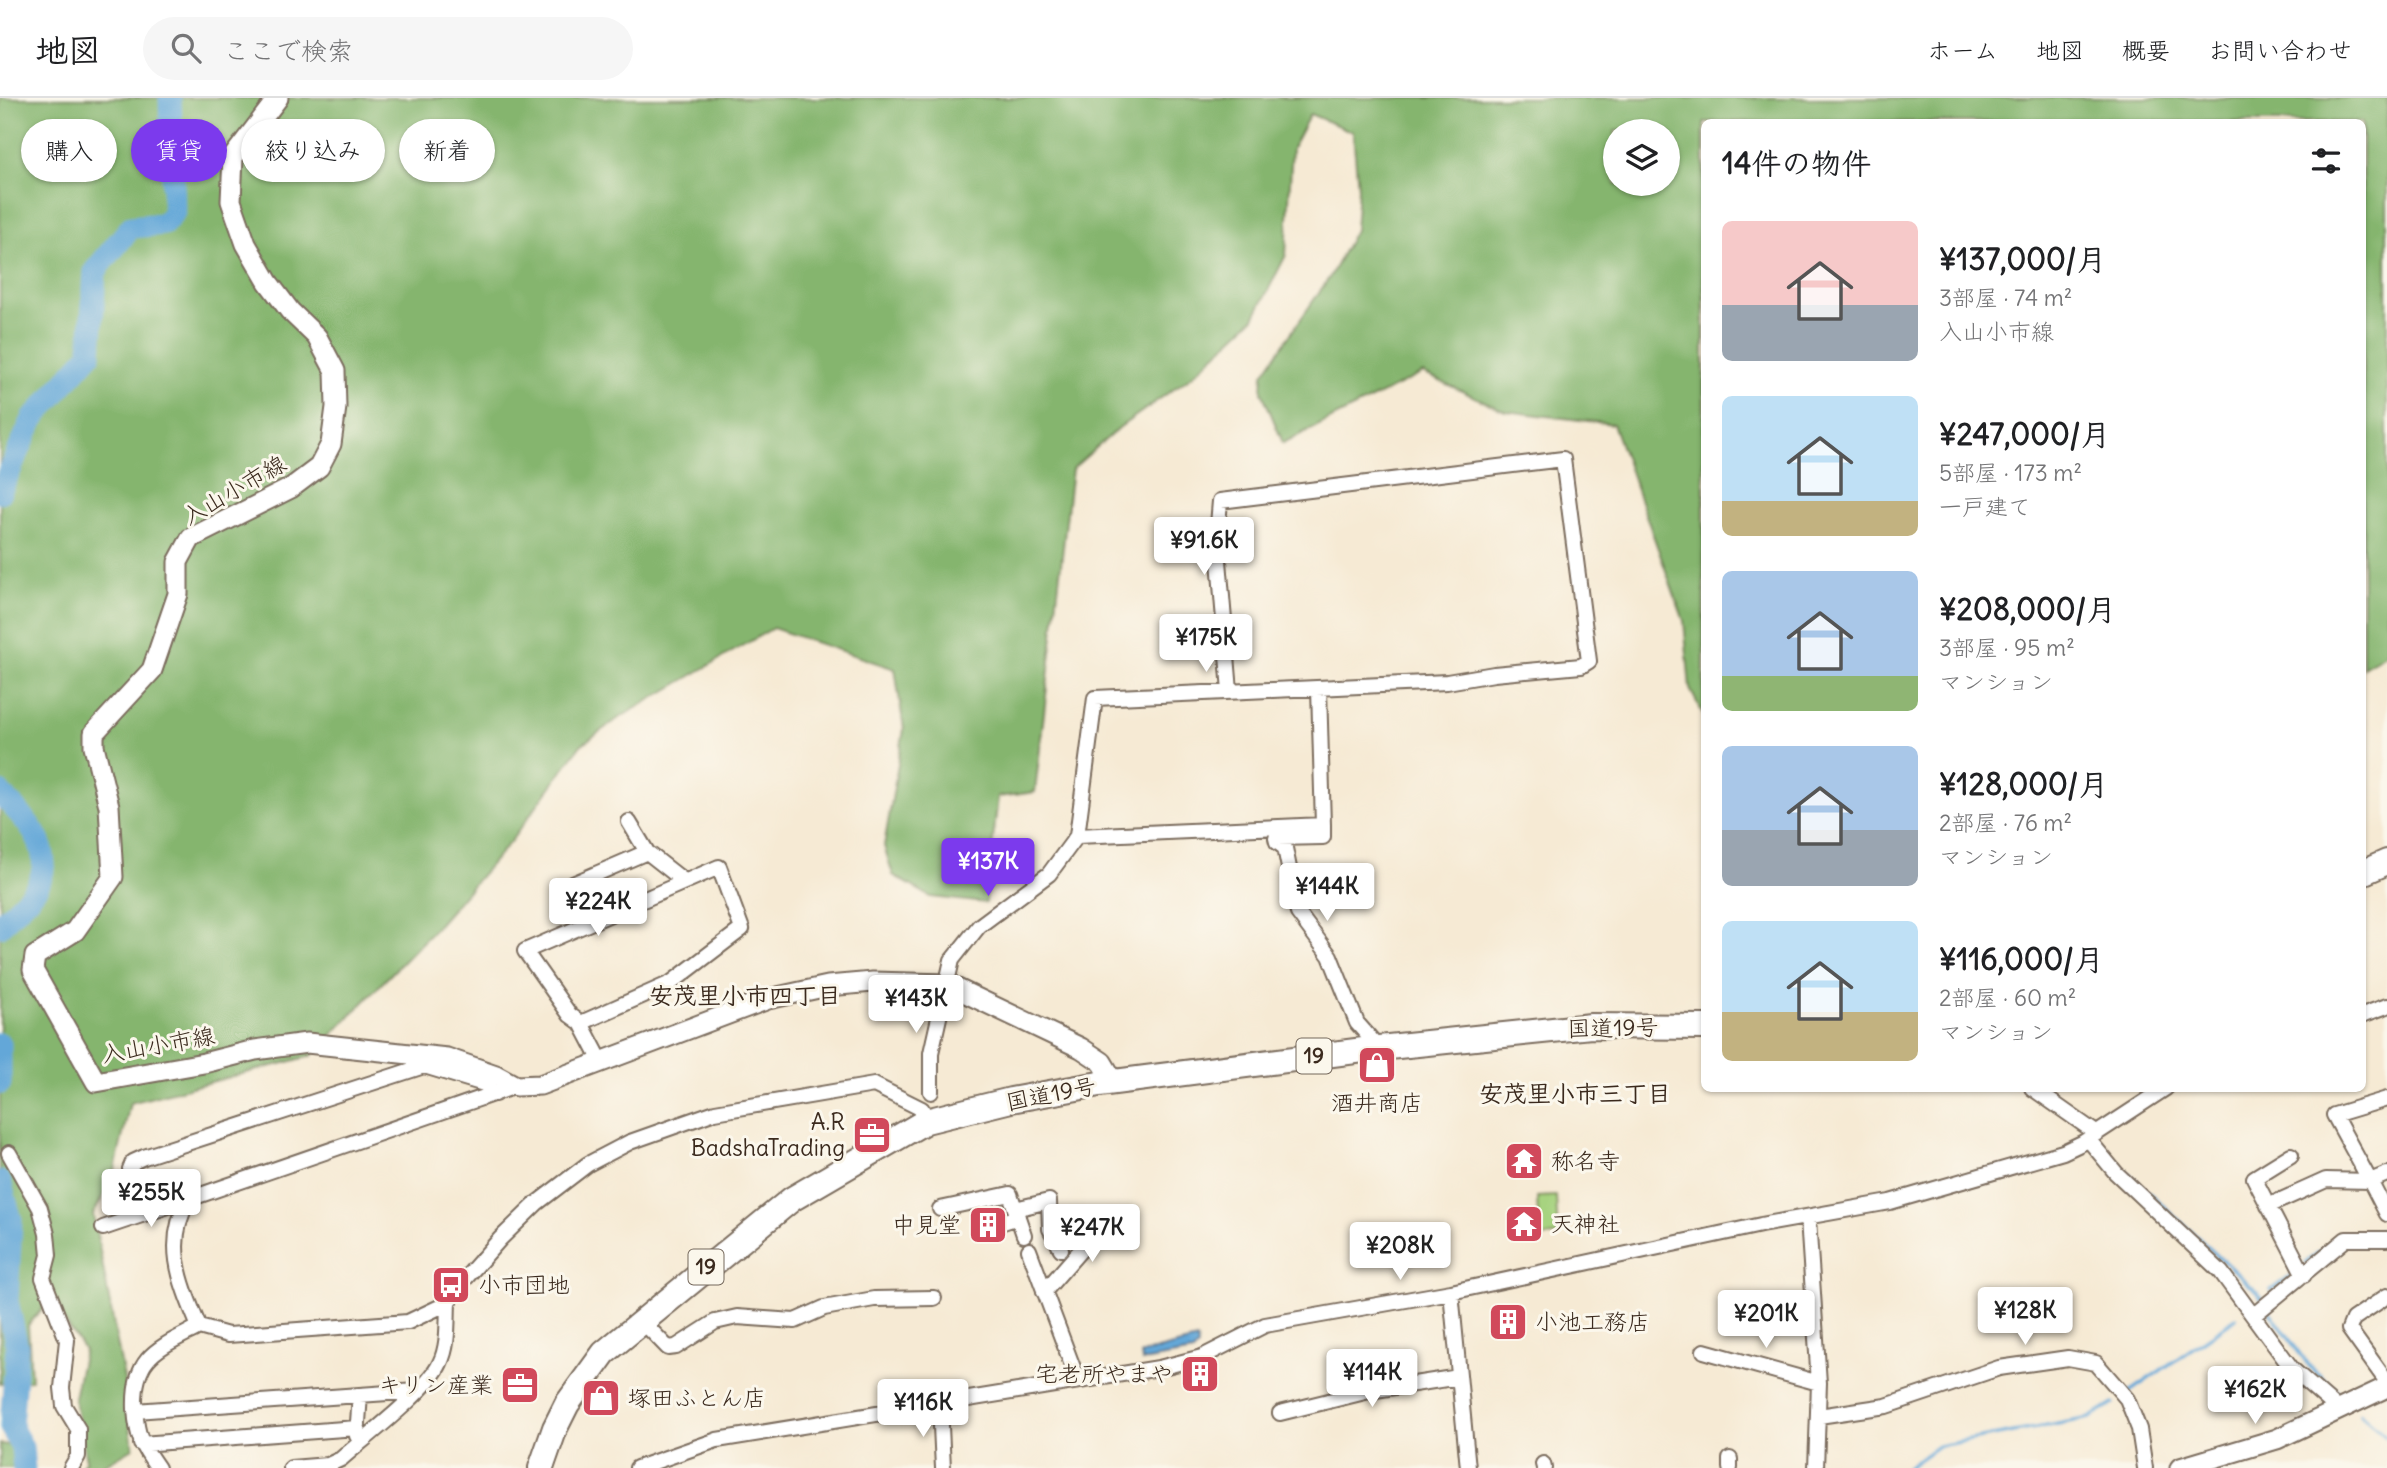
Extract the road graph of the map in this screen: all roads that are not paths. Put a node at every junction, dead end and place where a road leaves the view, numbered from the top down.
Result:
1 (278, 98) edge
2 (1319, 689) junction
3 (1230, 691) junction
4 (629, 822) dead end
5 (1323, 825) junction
6 (1077, 836) junction
7 (647, 852) junction
8 (2387, 862) edge
9 (2366, 871) edge
10 (684, 881) junction
11 (568, 886) dead end
12 (947, 984) junction
13 (2387, 1006) edge
14 (2366, 1014) edge
15 (582, 1023) junction
16 (1701, 1027) edge
17 (1379, 1048) junction
18 (601, 1063) junction
19 (1114, 1082) junction
20 (516, 1086) junction
21 (931, 1092) dead end
22 (2037, 1092) edge
23 (2160, 1092) edge
24 (495, 1094) junction
25 (2387, 1098) edge
26 (926, 1121) junction
27 (2092, 1136) junction
28 (9, 1153) dead end
29 (2291, 1155) dead end
30 (2387, 1174) edge
31 (2370, 1181) junction
32 (190, 1199) junction
33 (2268, 1206) junction
34 (156, 1209) junction
35 (940, 1209) dead end
36 (1017, 1213) junction
37 (2387, 1214) edge
38 (1098, 1218) dead end
39 (1808, 1219) junction
40 (997, 1224) dead end
41 (103, 1228) dead end
42 (1024, 1235) dead end
43 (2387, 1239) edge
44 (1061, 1249) dead end
45 (1029, 1250) dead end
46 (2304, 1275) junction
47 (1044, 1292) junction
48 (1451, 1292) junction
49 (2387, 1296) edge
50 (934, 1298) dead end
51 (448, 1303) junction
52 (2256, 1312) junction
53 (641, 1320) junction
54 (200, 1327) junction
55 (1704, 1351) dead end
56 (1459, 1377) junction
57 (1078, 1381) junction
58 (1819, 1383) junction
59 (2387, 1385) edge
60 (416, 1391) junction
61 (360, 1395) junction
62 (940, 1405) junction
63 (135, 1411) junction
64 (2340, 1411) junction
65 (1280, 1413) dead end
66 (1819, 1416) junction
67 (357, 1428) junction
68 (141, 1444) junction
69 (357, 1445) junction
70 (2224, 1463) edge
71 (329, 1467) edge
72 (71, 1468) edge
73 (158, 1468) edge
74 (292, 1468) edge
75 (541, 1468) edge
76 (637, 1468) edge
77 (943, 1468) edge
78 (1468, 1468) edge
79 (1816, 1468) edge
80 (2144, 1468) edge
81 (2180, 1468) edge

1 - 20 main road, 入山小市線
2 - 3 street
2 - 3 street
2 - 5 street
3 - 6 street
4 - 7 street
5 - 6 street
5 - 17 street
6 - 12 street
7 - 10 street
7 - 11 street
8 - 9 highway
10 - 15 street
10 - 15 street
12 - 18 main road
12 - 19 main road
12 - 21 street
13 - 14 street
15 - 18 street
16 - 17 highway, 国道19号 / 19
17 - 19 highway, 国道19号 / 19
18 - 20 main road
19 - 26 highway, 国道19号 / 19
20 - 24 street
22 - 27 street
23 - 27 street
24 - 32 street
24 - 34 street
25 - 31 street
26 - 51 street
26 - 53 highway, 国道19号 / 19
27 - 39 street
27 - 52 street
28 - 72 street
29 - 33 street
30 - 31 street
31 - 33 street
31 - 37 street
32 - 34 street
32 - 54 street
33 - 46 street
34 - 41 street
35 - 36 street
36 - 40 street
36 - 42 street
36 - 44 street
38 - 47 street
39 - 48 street
39 - 58 street
43 - 46 street
45 - 47 street
46 - 52 street
47 - 57 street
48 - 56 street
48 - 57 street
49 - 59 street
50 - 53 street
51 - 54 street
51 - 60 street
52 - 64 street
53 - 75 highway, 国道19号 / 19
54 - 63 street
55 - 58 street
56 - 65 street
56 - 78 street
57 - 62 street
58 - 66 street
59 - 64 main road
60 - 61 street
60 - 69 street
61 - 63 street
61 - 67 street
62 - 76 street
62 - 77 street
63 - 68 street
64 - 70 main road
66 - 79 street
66 - 80 street
67 - 68 street
67 - 69 street
68 - 73 street
69 - 71 street
70 - 81 main road
71 - 74 street

